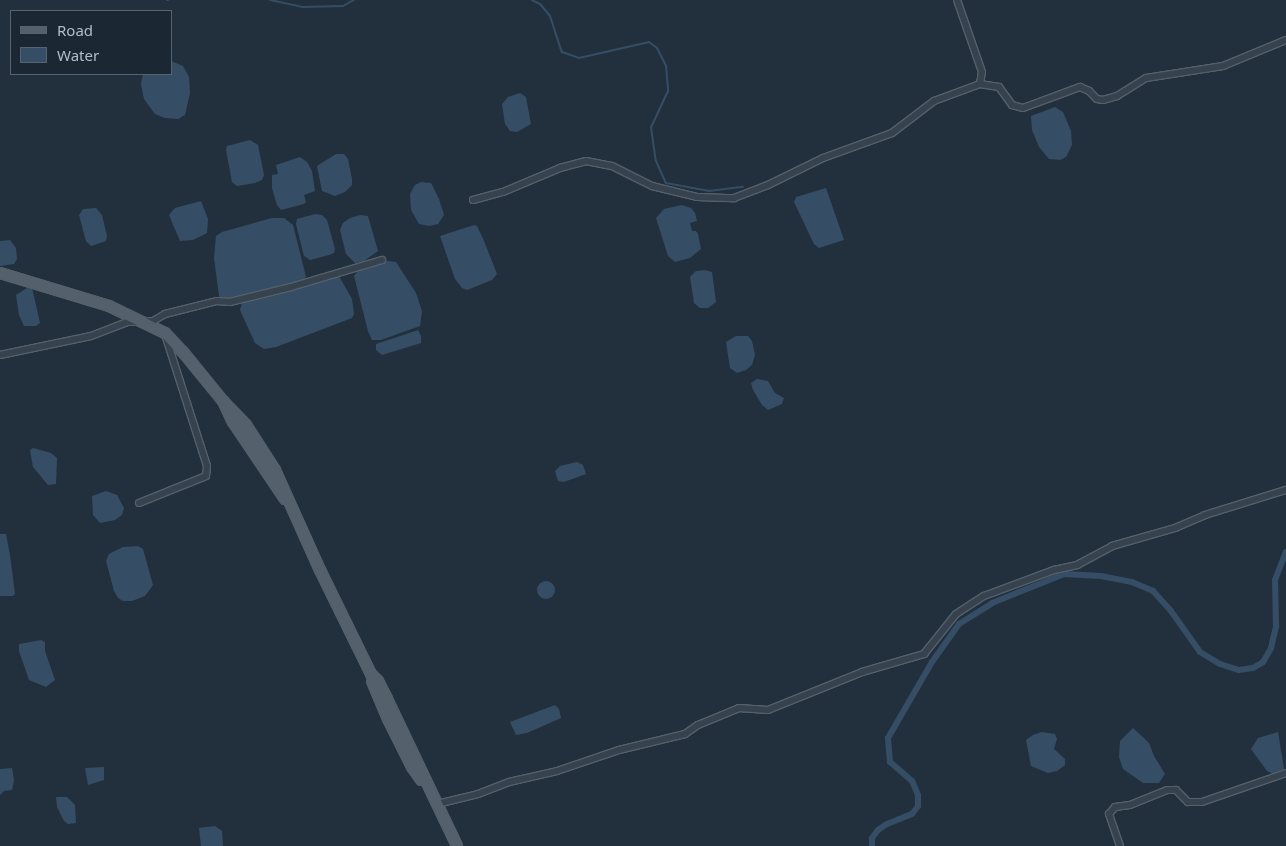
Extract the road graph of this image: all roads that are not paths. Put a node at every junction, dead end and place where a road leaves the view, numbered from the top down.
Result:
1 (958, 0) edge
2 (1286, 40) edge
3 (980, 84) junction
4 (473, 200) dead end
5 (382, 260) dead end
6 (0, 274) edge
7 (142, 320) junction
8 (164, 334) junction
9 (0, 355) edge
10 (1286, 490) edge
11 (139, 503) dead end
12 (1286, 773) edge
13 (437, 804) junction
14 (457, 846) edge
15 (1120, 846) edge

1 - 3 street
2 - 3 street
3 - 4 street
5 - 7 street
6 - 7 main road
7 - 8 main road
7 - 9 street
8 - 11 street
8 - 13 main road
10 - 13 street
12 - 15 street
13 - 14 main road

